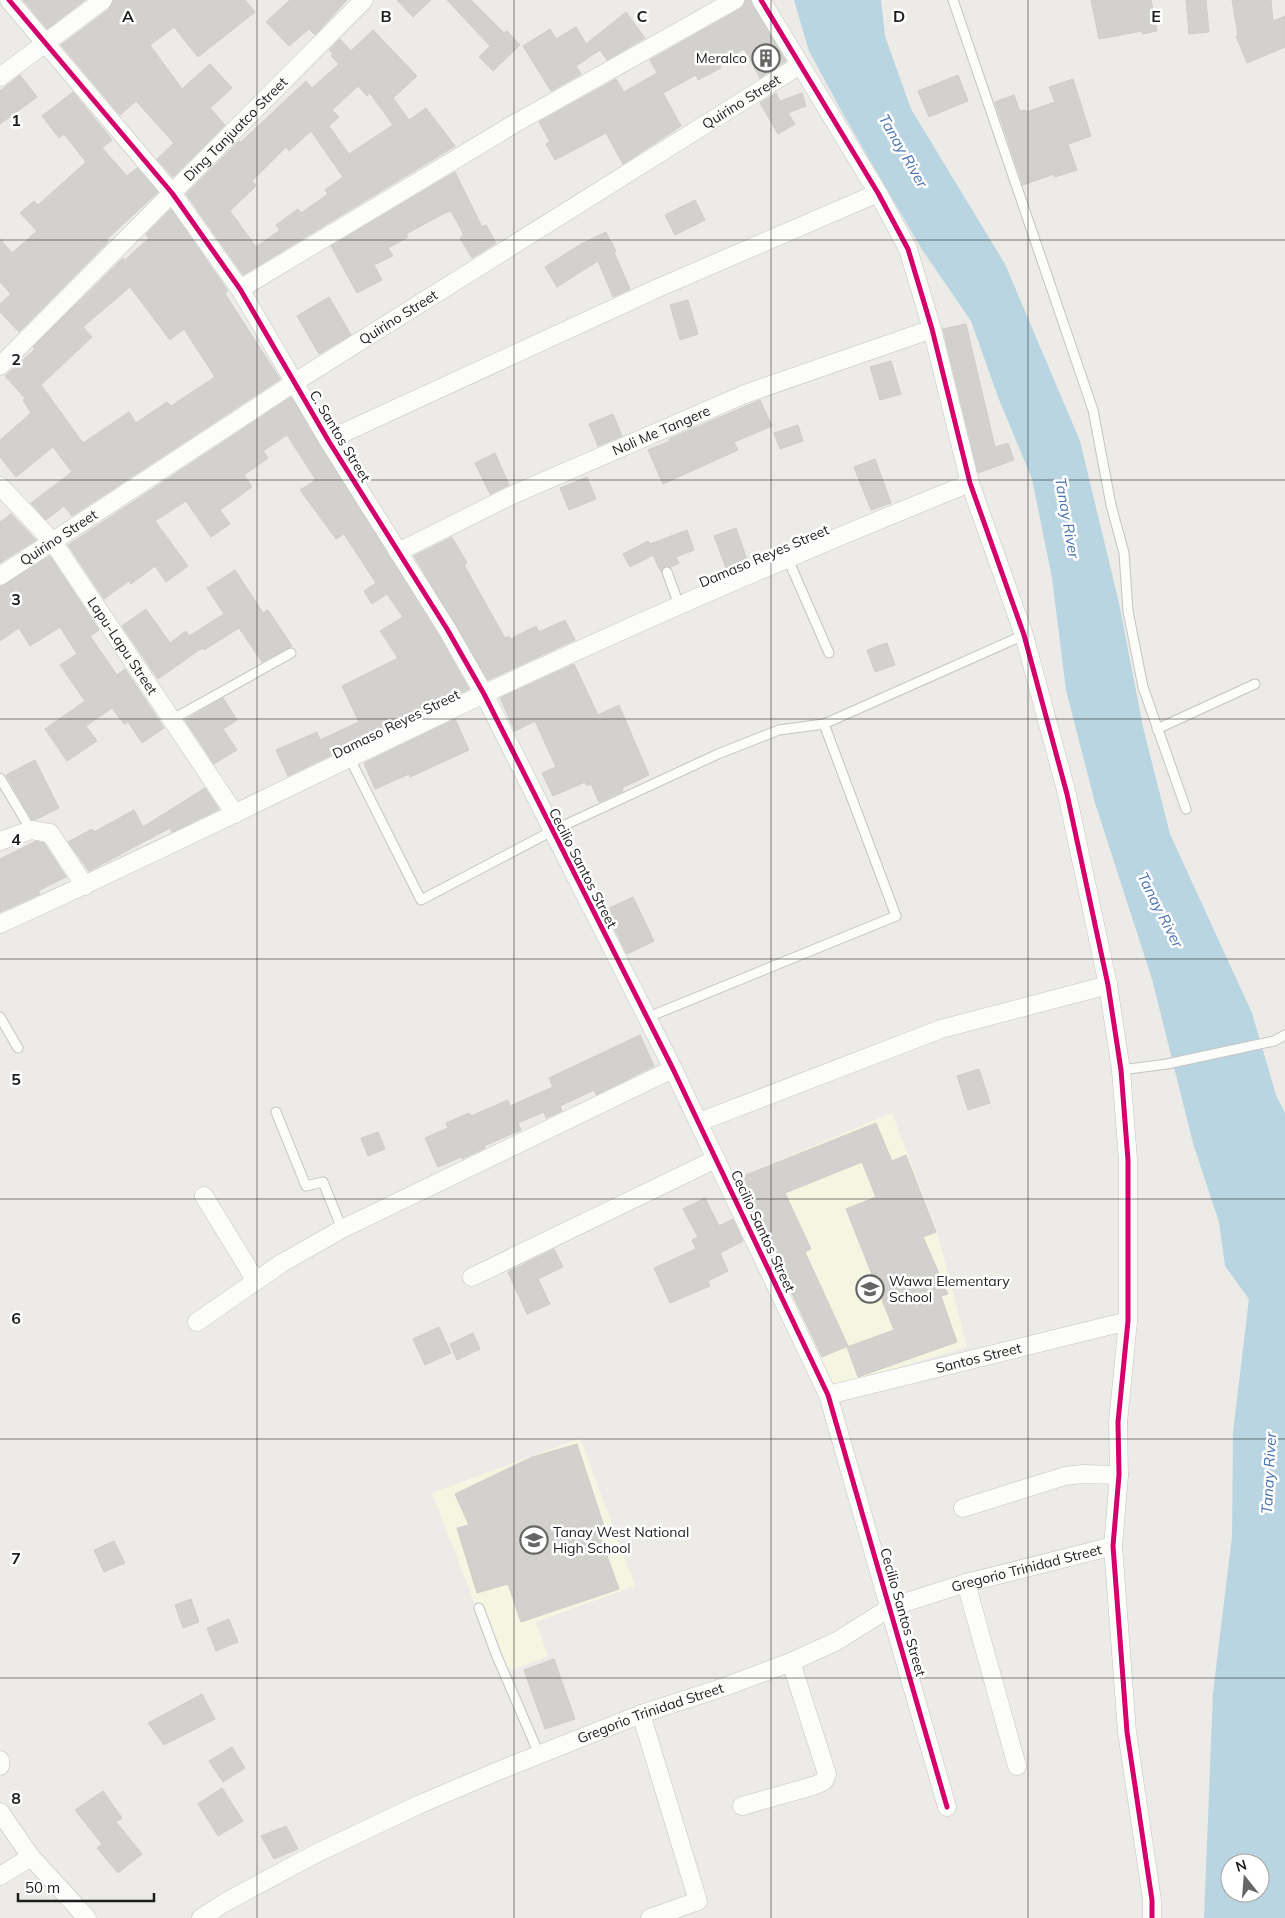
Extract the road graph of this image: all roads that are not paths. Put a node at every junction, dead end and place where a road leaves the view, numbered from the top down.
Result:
1 (9, 0) edge
2 (102, 0) edge
3 (364, 0) edge
4 (735, 0) edge
5 (761, 0) edge
6 (953, 0) edge
7 (45, 44) junction
8 (800, 65) junction
9 (0, 78) edge
10 (172, 193) junction
11 (878, 193) junction
12 (240, 290) junction
13 (932, 329) junction
14 (0, 366) edge
15 (295, 382) junction
16 (328, 440) junction
17 (970, 483) junction
18 (0, 486) edge
19 (53, 542) junction
20 (398, 552) junction
21 (787, 557) junction
22 (667, 572) dead end
23 (0, 576) edge
24 (679, 605) junction
25 (1024, 635) junction
26 (291, 653) dead end
27 (829, 654) dead end
28 (1255, 684) dead end
29 (484, 694) junction
30 (173, 720) junction
31 (824, 724) junction
32 (1157, 729) junction
33 (350, 759) junction
34 (0, 778) edge
35 (1186, 810) dead end
36 (235, 814) junction
37 (31, 830) junction
38 (552, 832) junction
39 (0, 841) edge
40 (84, 886) junction
41 (0, 924) edge
42 (1108, 985) junction
43 (0, 1016) edge
44 (646, 1018) junction
45 (1285, 1036) edge
46 (18, 1048) dead end
47 (673, 1068) junction
48 (1121, 1070) junction
49 (276, 1112) dead end
50 (699, 1122) junction
51 (716, 1159) junction
52 (204, 1196) dead end
53 (342, 1229) junction
54 (472, 1277) dead end
55 (256, 1281) junction
56 (1128, 1321) junction
57 (197, 1322) dead end
58 (828, 1395) junction
59 (1119, 1475) junction
60 (964, 1508) dead end
61 (1113, 1546) junction
62 (966, 1583) junction
63 (891, 1607) junction
64 (479, 1608) dead end
65 (791, 1662) junction
66 (641, 1714) junction
67 (539, 1754) junction
68 (0, 1760) edge
69 (0, 1766) edge
70 (1017, 1766) dead end
71 (742, 1806) dead end
72 (947, 1807) dead end
73 (0, 1812) edge
74 (31, 1857) junction
75 (0, 1876) edge
76 (87, 1918) edge
77 (202, 1918) edge
78 (650, 1918) edge
79 (1152, 1918) edge

1 - 7 street, C. Santos Street
2 - 7 street
3 - 10 street, Ding Tanjuatco Street
4 - 12 street
5 - 8 street
6 - 32 lane
7 - 9 street
7 - 10 street, C. Santos Street
8 - 11 street
8 - 15 street, Quirino Street
10 - 12 street, C. Santos Street
10 - 14 street, Ding Tanjuatco Street
11 - 13 street
11 - 16 street
12 - 15 street, C. Santos Street
13 - 17 street
13 - 20 street, Noli Me Tangere
15 - 16 street, C. Santos Street
15 - 19 street, Quirino Street
16 - 20 street, C. Santos Street
17 - 21 street, Damaso Reyes Street
17 - 25 street
18 - 19 street, Lapu-Lapu Street
19 - 23 street, Quirino Street
19 - 30 street, Lapu-Lapu Street
20 - 29 street, C. Santos Street
21 - 24 street, Damaso Reyes Street
21 - 27 lane
22 - 24 lane
24 - 29 street, Damaso Reyes Street
25 - 31 lane
25 - 42 street
26 - 30 lane
28 - 32 lane
29 - 33 street, Damaso Reyes Street
29 - 38 street, Cecilio Santos Street
30 - 36 street, Lapu-Lapu Street
31 - 38 lane
31 - 44 lane
32 - 35 lane
33 - 36 street, Damaso Reyes Street
33 - 38 lane
34 - 37 lane
36 - 40 street, Damaso Reyes Street
37 - 39 street
37 - 40 street
38 - 44 street, Cecilio Santos Street
40 - 41 street, Damaso Reyes Street
42 - 48 street
42 - 50 street
43 - 46 lane
44 - 47 street, Cecilio Santos Street
45 - 48 lane
47 - 50 street, Cecilio Santos Street
47 - 53 street
48 - 56 street
49 - 53 lane
50 - 51 street, Cecilio Santos Street
51 - 54 street
51 - 58 street, Cecilio Santos Street
52 - 55 street
53 - 55 street
55 - 57 street
56 - 58 street, Santos Street
56 - 59 street
58 - 63 street, Cecilio Santos Street
59 - 60 street
59 - 61 street
61 - 62 street, Gregorio Trinidad Street
61 - 79 street
62 - 63 street, Gregorio Trinidad Street
62 - 70 street
63 - 65 street, Gregorio Trinidad Street
63 - 72 street, Cecilio Santos Street
64 - 67 lane
65 - 66 street, Gregorio Trinidad Street
65 - 71 street
66 - 67 street, Gregorio Trinidad Street
66 - 78 street
67 - 77 street, Gregorio Trinidad Street
68 - 69 street
73 - 74 street
74 - 75 street
74 - 76 street

